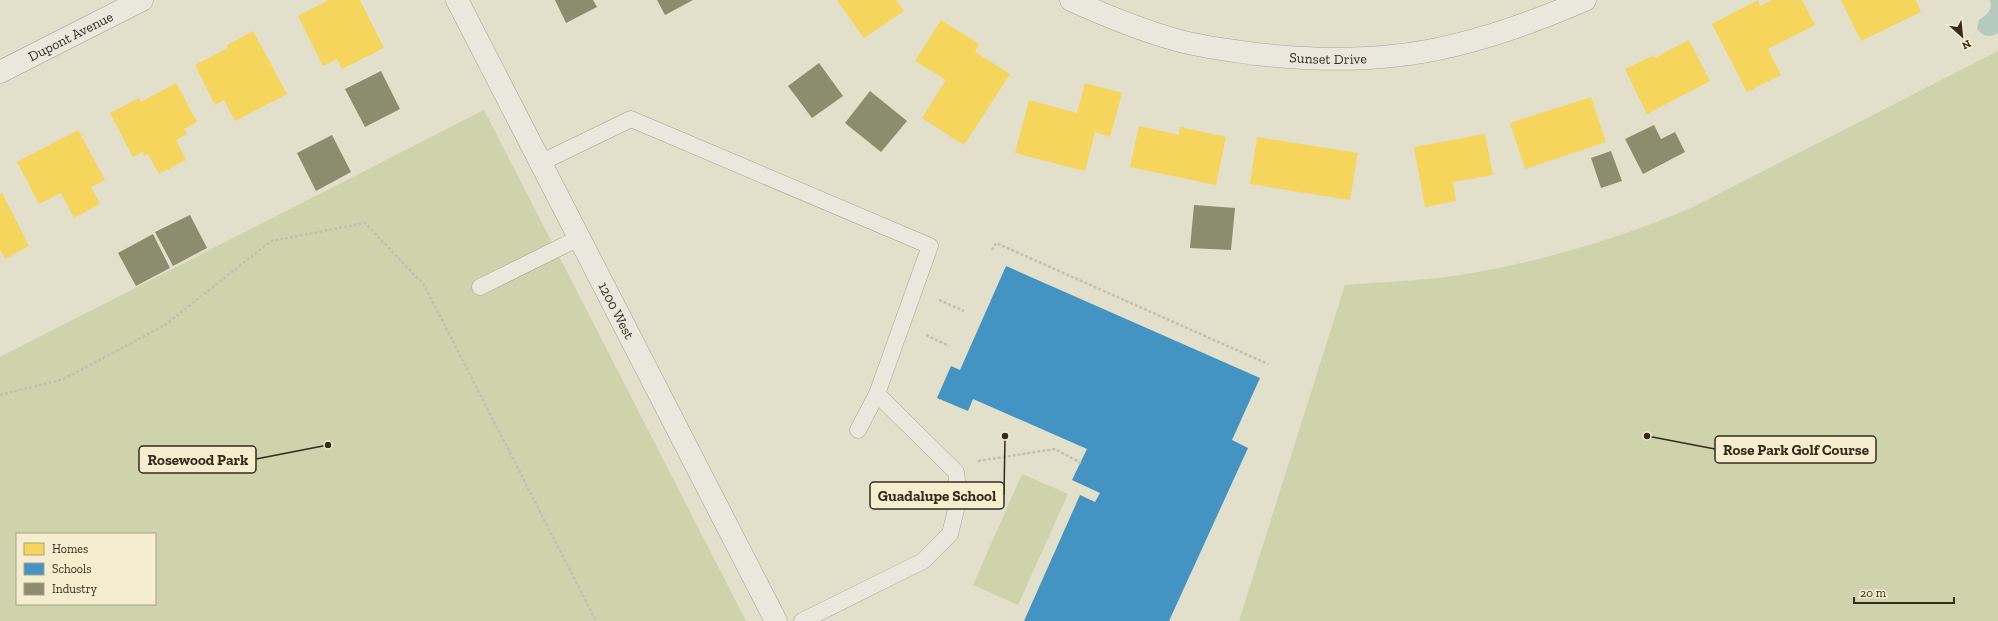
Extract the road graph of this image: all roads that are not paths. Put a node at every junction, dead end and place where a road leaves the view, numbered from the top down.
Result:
1 (142, 0) edge
2 (457, 0) edge
3 (1071, 0) edge
4 (1585, 0) edge
5 (0, 72) edge
6 (540, 163) junction
7 (579, 238) junction
8 (480, 287) dead end
9 (877, 394) junction
10 (858, 430) dead end
11 (776, 621) edge
12 (802, 621) edge

1 - 5 street, Dupont Avenue
2 - 6 street, 1200 West
3 - 4 street, Sunset Drive
6 - 7 street, 1200 West
6 - 9 lane
7 - 8 lane
7 - 11 street, 1200 West
9 - 10 lane
9 - 12 lane

